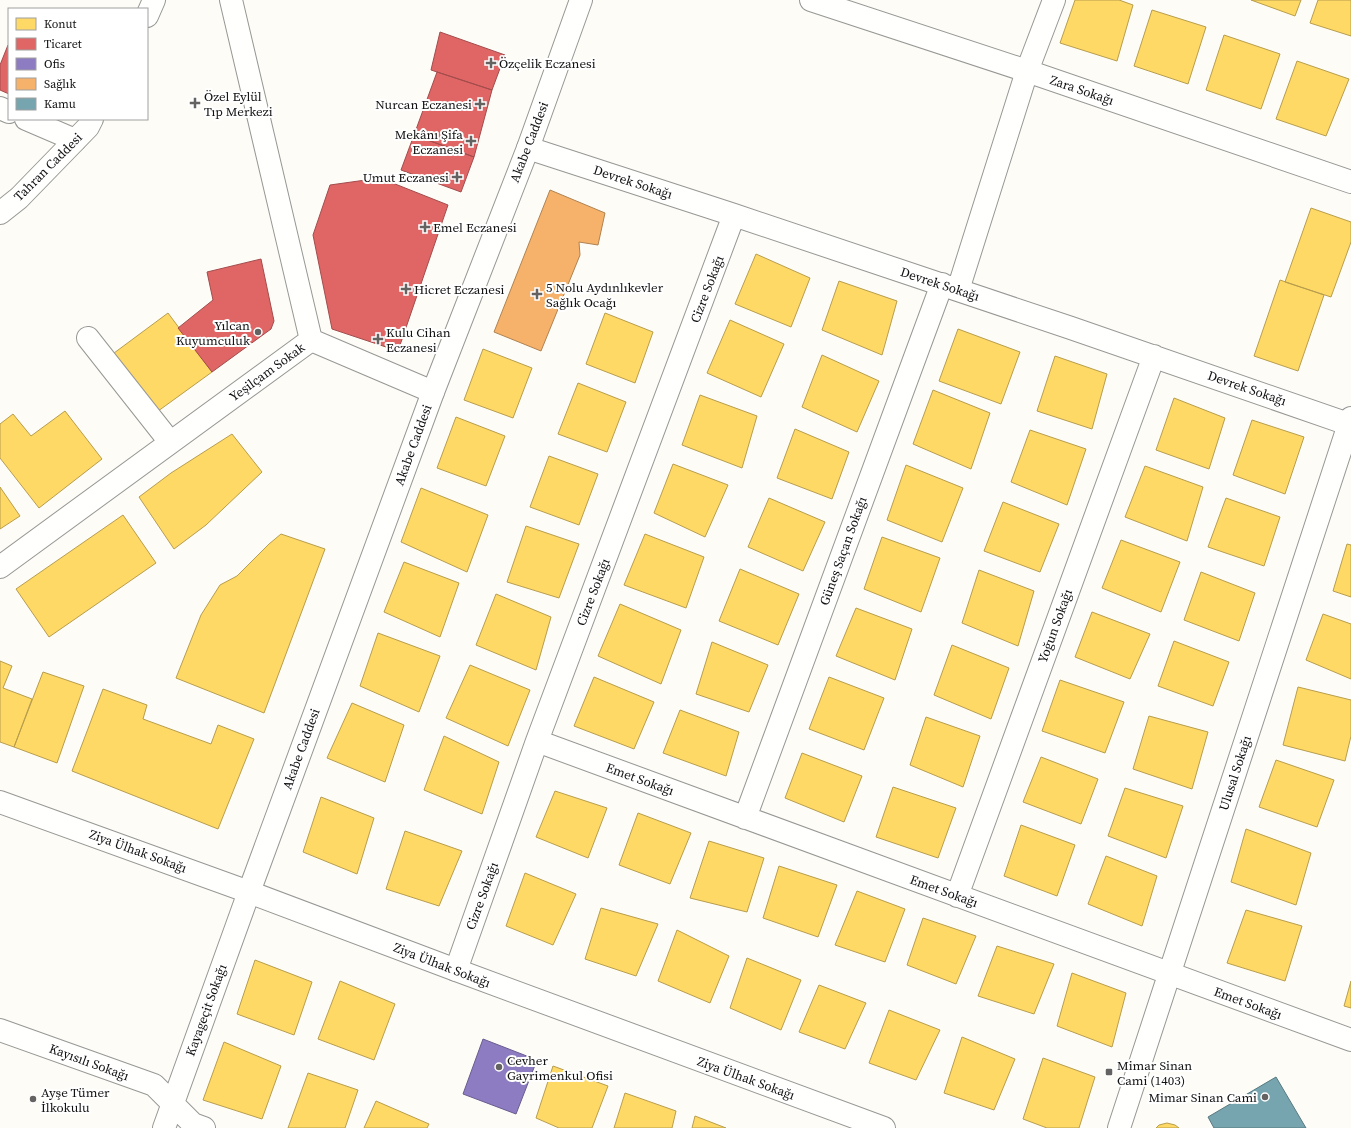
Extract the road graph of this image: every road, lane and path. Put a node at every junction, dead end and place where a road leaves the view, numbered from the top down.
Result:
1 (154, 0) edge
2 (231, 0) edge
3 (581, 0) edge
4 (811, 0) edge
5 (1054, 0) edge
6 (148, 14) edge
7 (1028, 71) junction
8 (28, 120) edge
9 (92, 120) edge
10 (75, 140) junction
11 (528, 148) junction
12 (1351, 182) edge
13 (0, 213) edge
14 (734, 215) junction
15 (950, 287) junction
16 (88, 338) dead end
17 (311, 340) junction
18 (1154, 356) junction
19 (433, 392) junction
20 (1350, 422) edge
21 (170, 442) junction
22 (0, 567) edge
23 (537, 741) junction
24 (0, 802) edge
25 (745, 818) junction
26 (249, 892) junction
27 (957, 896) junction
28 (456, 970) junction
29 (1169, 974) junction
30 (0, 1030) edge
31 (1351, 1040) edge
32 (172, 1103) junction
33 (164, 1128) edge
34 (204, 1128) edge
35 (884, 1128) edge
36 (1118, 1128) edge

1 - 6 street
2 - 17 street, Yeşilçam Sokak
3 - 11 street, Akabe Caddesi
4 - 7 street, Zara Sokağı
5 - 7 street, Güneş Saçan Sokağı
7 - 12 street, Zara Sokağı
7 - 15 street, Güneş Saçan Sokağı
8 - 10 street
9 - 10 street, Tahran Caddesi
10 - 13 street, Tahran Caddesi
11 - 14 street, Devrek Sokağı
11 - 19 street, Akabe Caddesi
14 - 15 street, Devrek Sokağı
14 - 23 street, Cizre Sokağı
15 - 18 street, Devrek Sokağı
15 - 25 street, Güneş Saçan Sokağı
16 - 21 street
17 - 19 street
17 - 21 street, Yeşilçam Sokak
18 - 20 street, Devrek Sokağı
18 - 27 street, Yoğun Sokağı
19 - 26 street, Akabe Caddesi
20 - 29 street, Ulusal Sokağı
21 - 22 street, Yeşilçam Sokak
23 - 25 street, Emet Sokağı
23 - 28 street, Cizre Sokağı
24 - 26 street, Ziya Ülhak Sokağı
25 - 27 street, Emet Sokağı
26 - 28 street, Ziya Ülhak Sokağı
26 - 32 street, Kayageçit Sokağı
27 - 29 street, Emet Sokağı
28 - 35 street, Ziya Ülhak Sokağı
29 - 31 street, Emet Sokağı
29 - 36 street, Ulusal Sokağı
30 - 32 street, Kayısılı Sokağı
32 - 33 street, Kayageçit Sokağı
32 - 34 street, Kayısılı Sokağı

